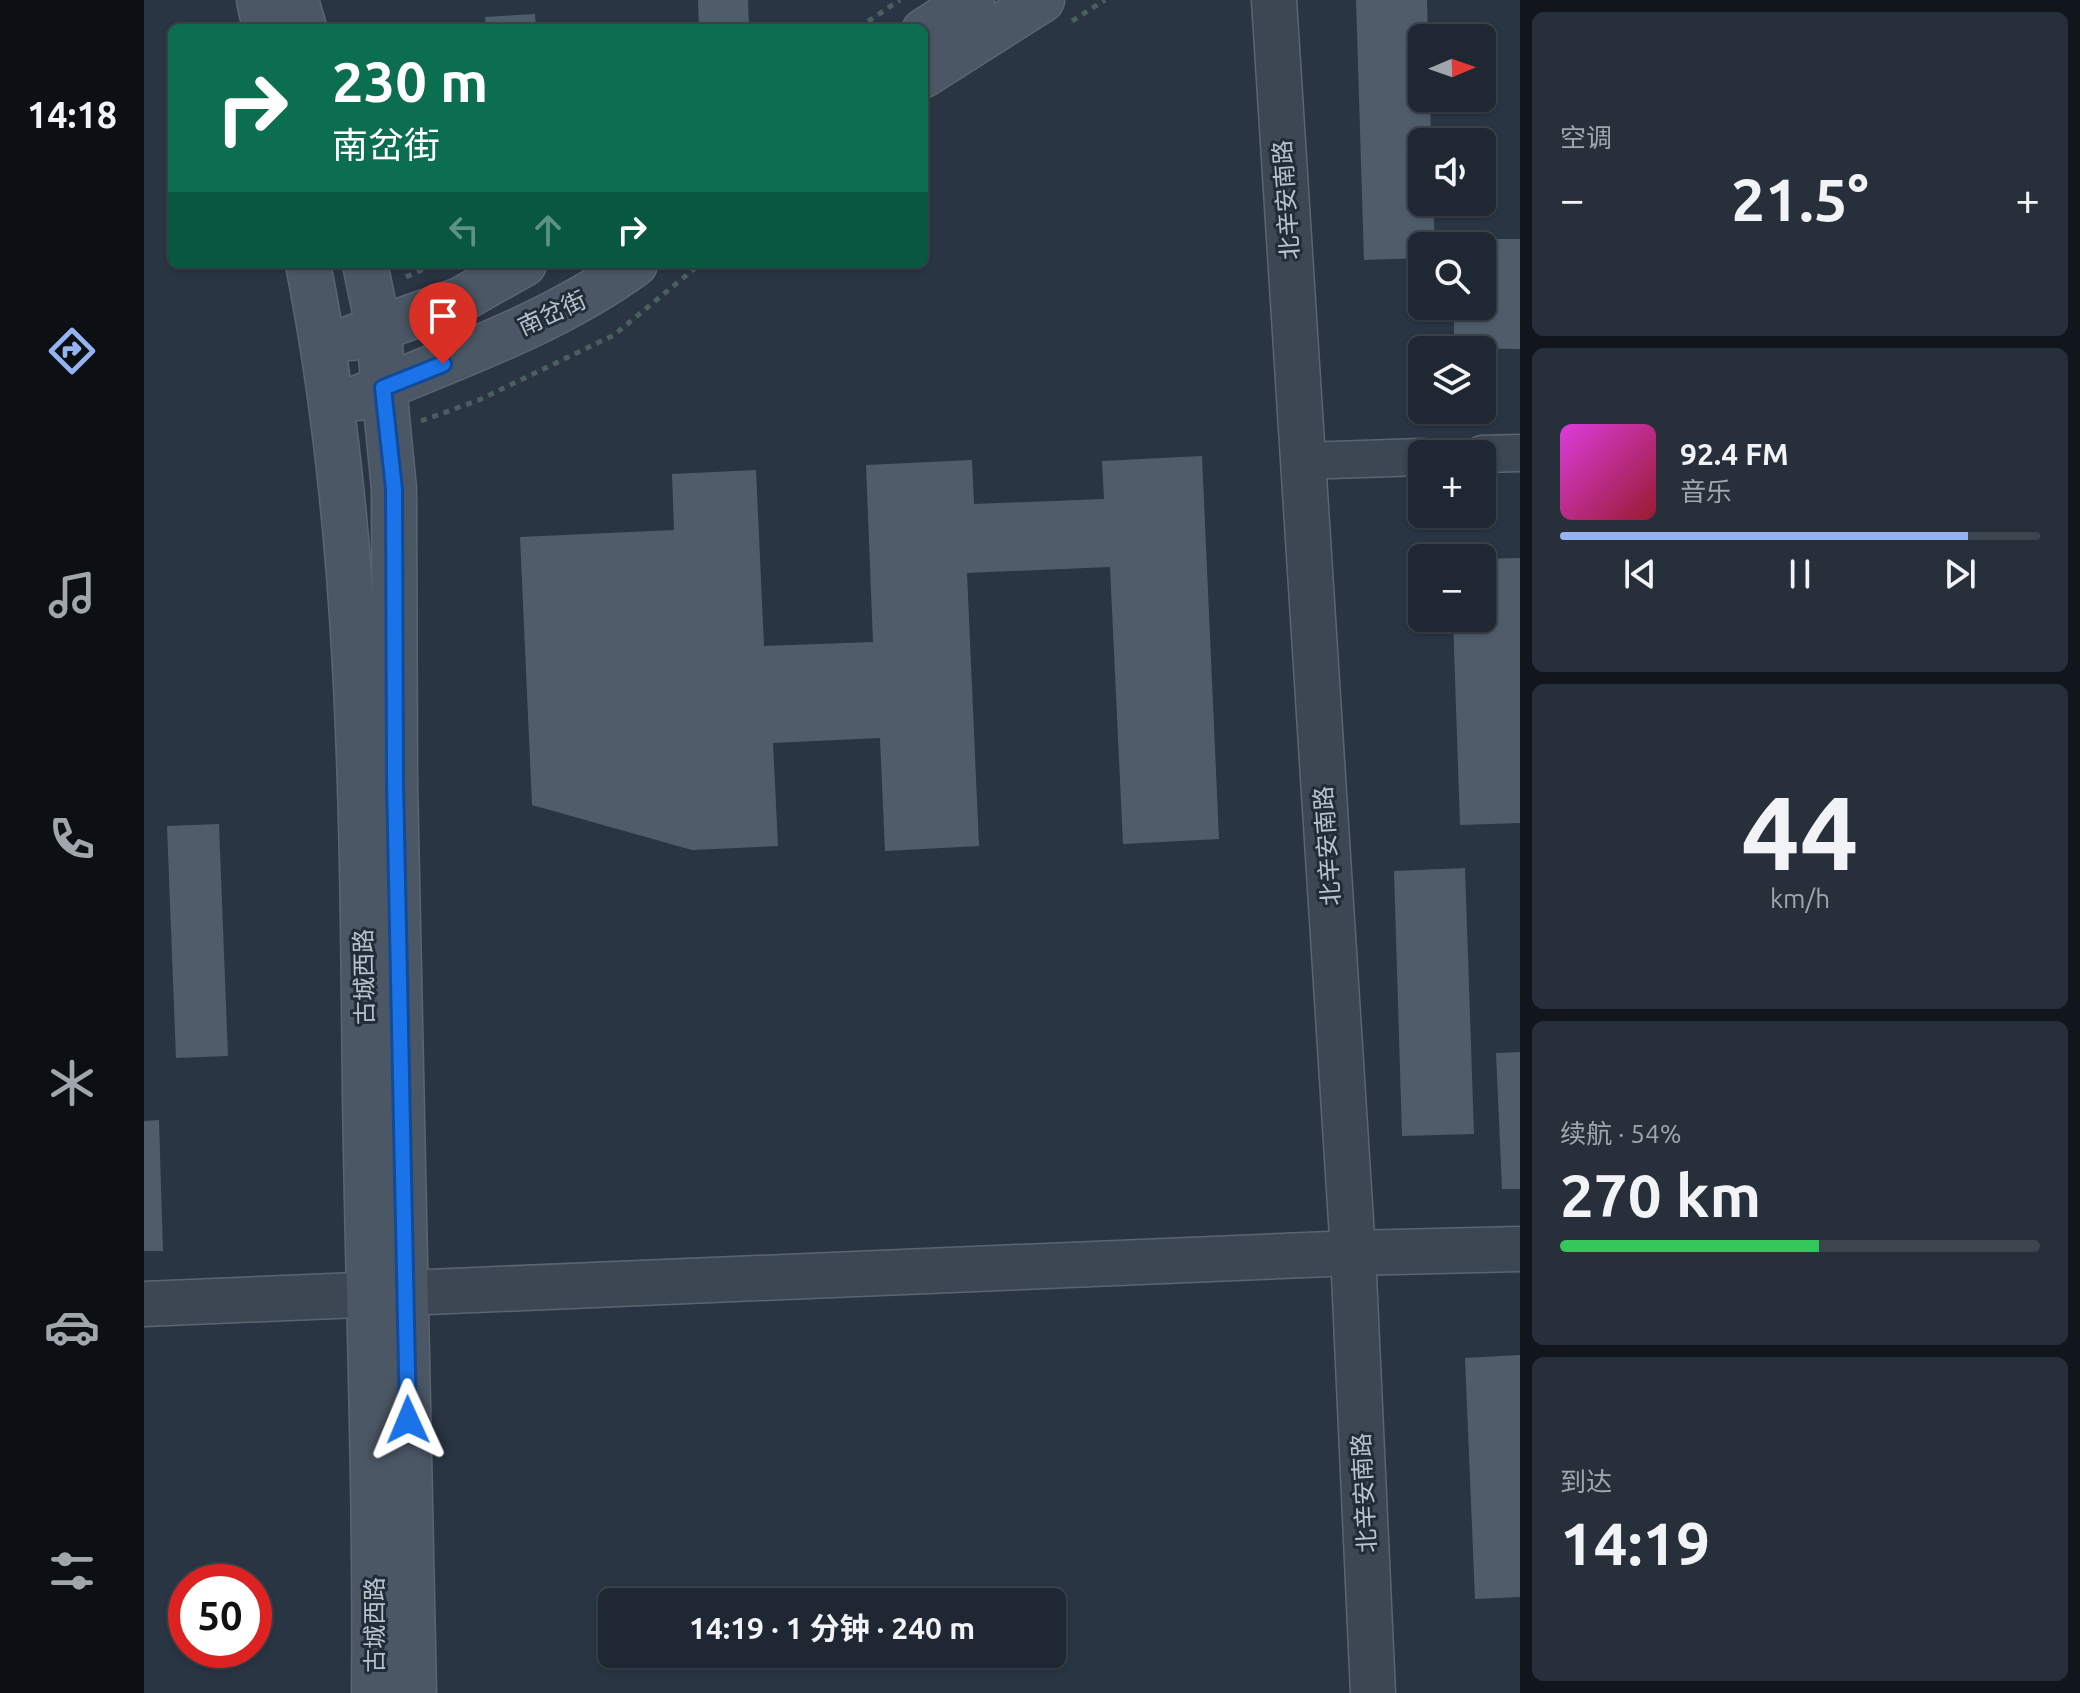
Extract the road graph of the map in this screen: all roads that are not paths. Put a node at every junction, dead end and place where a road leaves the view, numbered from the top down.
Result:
1 (259, 0) edge
2 (296, 0) edge
3 (972, 0) edge
4 (1042, 0) edge
5 (1274, 0) edge
6 (264, 24) edge
7 (303, 24) edge
8 (928, 28) edge
9 (928, 72) edge
10 (309, 268) edge
11 (366, 268) edge
12 (517, 268) edge
13 (630, 268) edge
14 (378, 326) junction
15 (325, 350) junction
16 (383, 388) junction
17 (330, 410) junction
18 (1520, 453) edge
19 (1496, 454) edge
20 (1408, 457) edge
21 (1302, 461) junction
22 (1520, 1249) edge
23 (1353, 1253) junction
24 (388, 1295) junction
25 (144, 1304) edge
26 (374, 1693) edge
27 (414, 1693) edge
28 (1373, 1693) edge

1 - 6 main road
2 - 7 main road
3 - 8 main road
4 - 9 main road
5 - 21 street, 北辛安南路
10 - 15 main road, 古城西路
11 - 14 main road, 古城西路
12 - 14 main road
13 - 16 main road, 南岔街
14 - 15 main road
14 - 16 main road, 古城西路
15 - 17 main road, 古城西路
16 - 17 main road, 南岔街
16 - 24 main road, 古城西路
17 - 24 main road, 古城西路
18 - 19 street
20 - 21 street
21 - 23 street, 北辛安南路
22 - 23 street
23 - 24 street
23 - 28 street, 北辛安南路
24 - 25 street
24 - 26 main road, 古城西路
24 - 27 main road, 古城西路

